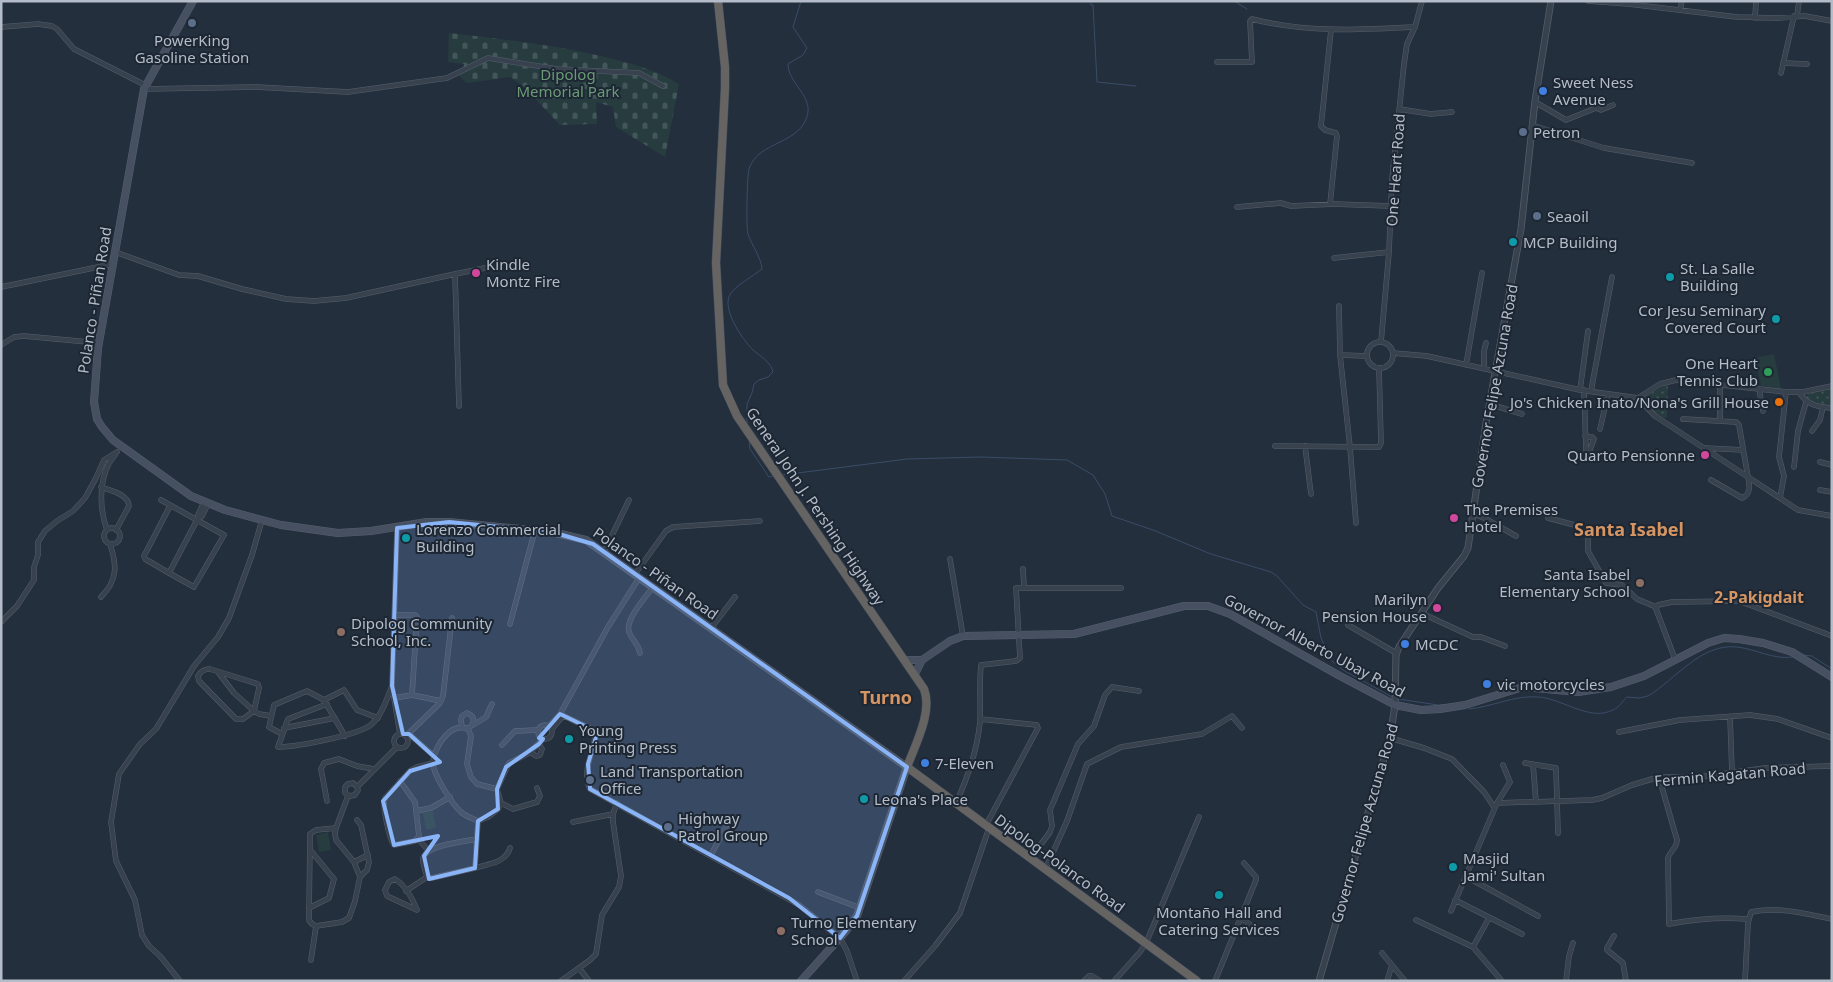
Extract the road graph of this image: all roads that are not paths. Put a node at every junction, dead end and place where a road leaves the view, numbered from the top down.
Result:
1 (192, 1) edge
2 (718, 1) edge
3 (1422, 1) edge
4 (1551, 1) edge
5 (1588, 1) edge
6 (1682, 1) edge
7 (1756, 1) edge
8 (1799, 1) edge
9 (1680, 10) junction
10 (1796, 16) junction
11 (1755, 18) junction
12 (1831, 20) edge
13 (1, 27) edge
14 (1415, 27) junction
15 (1330, 30) junction
16 (1217, 62) dead end
17 (1784, 63) junction
18 (1807, 64) dead end
19 (1781, 73) dead end
20 (663, 86) dead end
21 (144, 87) junction
22 (1534, 102) junction
23 (1603, 102) dead end
24 (1613, 105) dead end
25 (1596, 108) junction
26 (1399, 109) junction
27 (1452, 112) dead end
28 (1532, 125) junction
29 (1692, 163) dead end
30 (1330, 204) junction
31 (1390, 206) junction
32 (1237, 207) dead end
33 (115, 252) junction
34 (1389, 252) junction
35 (1334, 258) dead end
36 (113, 264) junction
37 (490, 267) dead end
38 (1482, 272) dead end
39 (455, 274) junction
40 (1612, 277) dead end
41 (1, 286) edge
42 (1339, 306) dead end
43 (1588, 331) dead end
44 (99, 342) junction
45 (1381, 342) junction
46 (1486, 343) dead end
47 (1, 345) edge
48 (1393, 353) junction
49 (1340, 355) junction
50 (1366, 356) junction
51 (1466, 365) junction
52 (1379, 368) junction
53 (1484, 369) junction
54 (1496, 372) junction
55 (1720, 384) junction
56 (1832, 386) edge
57 (1759, 388) junction
58 (1582, 390) junction
59 (1591, 391) junction
60 (1786, 392) junction
61 (1800, 392) junction
62 (1608, 394) junction
63 (1638, 398) junction
64 (1806, 402) junction
65 (1489, 404) junction
66 (459, 406) dead end
67 (1823, 407) junction
68 (1832, 408) edge
69 (1763, 412) dead end
70 (1522, 414) dead end
71 (1683, 419) dead end
72 (1720, 420) junction
73 (1600, 429) dead end
74 (1812, 431) dead end
75 (1585, 436) dead end
76 (1275, 446) dead end
77 (1305, 446) junction
78 (1350, 446) junction
79 (1705, 448) junction
80 (120, 449) junction
81 (1743, 450) junction
82 (1820, 462) dead end
83 (1832, 465) edge
84 (1794, 467) dead end
85 (1748, 477) junction
86 (1711, 480) dead end
87 (101, 487) junction
88 (1820, 490) dead end
89 (1832, 492) edge
90 (1311, 494) dead end
91 (1780, 498) junction
92 (161, 500) dead end
93 (629, 500) dead end
94 (206, 503) junction
95 (170, 506) junction
96 (1473, 514) junction
97 (1832, 516) edge
98 (1548, 518) dead end
99 (198, 519) junction
100 (262, 520) junction
101 (760, 521) dead end
102 (1356, 522) dead end
103 (396, 528) junction
104 (107, 530) junction
105 (116, 530) junction
106 (535, 530) junction
107 (1516, 536) dead end
108 (110, 544) junction
109 (604, 552) junction
110 (950, 559) dead end
111 (1023, 569) dead end
112 (168, 573) junction
113 (637, 576) junction
114 (653, 587) junction
115 (1024, 587) junction
116 (1121, 588) dead end
117 (101, 597) dead end
118 (735, 597) dead end
119 (1656, 607) junction
120 (1421, 613) junction
121 (394, 615) junction
122 (452, 618) dead end
123 (1, 622) edge
124 (510, 624) dead end
125 (1348, 625) dead end
126 (712, 628) junction
127 (1019, 635) junction
128 (963, 636) junction
129 (1832, 636) edge
130 (1505, 646) dead end
131 (640, 653) dead end
132 (1396, 653) junction
133 (1675, 659) junction
134 (905, 660) junction
135 (922, 660) junction
136 (218, 672) junction
137 (915, 674) junction
138 (1832, 677) edge
139 (392, 686) junction
140 (1139, 690) dead end
141 (412, 695) junction
142 (394, 698) junction
143 (1395, 700) junction
144 (441, 701) junction
145 (325, 702) junction
146 (492, 704) dead end
147 (254, 711) junction
148 (562, 715) junction
149 (272, 716) junction
150 (1730, 717) junction
151 (335, 718) junction
152 (378, 718) junction
153 (980, 719) junction
154 (473, 725) junction
155 (550, 727) junction
156 (284, 728) junction
157 (464, 728) junction
158 (1242, 728) dead end
159 (538, 730) junction
160 (1619, 732) dead end
161 (282, 734) junction
162 (405, 735) junction
163 (345, 736) junction
164 (1390, 738) junction
165 (1832, 738) edge
166 (543, 739) junction
167 (538, 744) junction
168 (502, 745) dead end
169 (397, 747) junction
170 (530, 752) junction
171 (434, 756) junction
172 (1526, 763) dead end
173 (433, 764) junction
174 (1534, 764) junction
175 (1503, 765) dead end
176 (1832, 766) edge
177 (907, 767) junction
178 (374, 769) junction
179 (1732, 772) junction
180 (1659, 777) junction
181 (400, 781) junction
182 (357, 787) junction
183 (537, 788) dead end
184 (497, 789) junction
185 (348, 796) junction
186 (450, 798) junction
187 (327, 800) dead end
188 (1557, 801) junction
189 (1497, 802) junction
190 (1536, 802) junction
191 (501, 803) junction
192 (617, 803) junction
193 (956, 803) junction
194 (1494, 808) junction
195 (416, 811) junction
196 (613, 814) junction
197 (1199, 817) dead end
198 (357, 820) dead end
199 (478, 821) junction
200 (573, 822) dead end
201 (728, 823) dead end
202 (987, 826) junction
203 (336, 828) junction
204 (1558, 834) dead end
205 (418, 839) junction
206 (477, 839) junction
207 (510, 848) dead end
208 (311, 851) junction
209 (429, 851) junction
210 (368, 855) junction
211 (711, 855) junction
212 (1030, 859) junction
213 (354, 862) junction
214 (1244, 863) dead end
215 (475, 868) junction
216 (1045, 870) junction
217 (1465, 876) junction
218 (360, 877) junction
219 (427, 877) junction
220 (406, 891) junction
221 (818, 892) dead end
222 (1455, 900) junction
223 (309, 908) junction
224 (860, 908) junction
225 (1451, 911) dead end
226 (1538, 916) dead end
227 (1240, 918) junction
228 (1490, 918) junction
229 (1748, 919) junction
230 (1832, 919) edge
231 (1416, 920) dead end
232 (316, 926) junction
233 (1252, 926) dead end
234 (1522, 934) dead end
235 (1614, 936) dead end
236 (840, 938) junction
237 (1146, 943) junction
238 (1573, 943) dead end
239 (1473, 947) junction
240 (1382, 953) dead end
241 (311, 960) dead end
242 (1392, 965) junction
243 (579, 968) junction
244 (180, 981) edge
245 (560, 981) edge
246 (589, 981) edge
247 (801, 981) edge
248 (857, 981) edge
249 (904, 981) edge
250 (1084, 981) edge
251 (1100, 981) edge
252 (1114, 981) edge
253 (1197, 981) edge
254 (1215, 981) edge
255 (1319, 981) edge
256 (1387, 981) edge
257 (1405, 981) edge
258 (1502, 981) edge
259 (1566, 981) edge
260 (1626, 981) edge
261 (1745, 981) edge

1 - 21 main road, Polanco - Piñan Road
2 - 134 highway, General John J. Pershing Highway
3 - 14 street, One Heart Road
4 - 22 street, Governor Felipe Azcuna Road
5 - 9 street
6 - 9 street
7 - 11 street
8 - 10 street
9 - 11 street
10 - 11 street
10 - 12 street
10 - 17 street
13 - 21 street
14 - 15 street
14 - 26 street, One Heart Road
15 - 16 street
15 - 30 street
17 - 18 street
17 - 19 street
20 - 21 street
21 - 33 main road, Polanco - Piñan Road
22 - 25 street
22 - 28 street, Governor Felipe Azcuna Road
23 - 25 street
24 - 25 street
26 - 27 street
26 - 31 street, One Heart Road
28 - 29 street
28 - 54 street, Governor Felipe Azcuna Road
30 - 31 street
30 - 32 street
31 - 34 street, One Heart Road
33 - 36 main road, Polanco - Piñan Road
33 - 39 street
34 - 35 street
34 - 45 street, One Heart Road
36 - 41 street
36 - 44 main road, Polanco - Piñan Road
37 - 39 street
38 - 51 street
39 - 66 street
40 - 59 street
42 - 49 street
43 - 58 street
44 - 47 street
44 - 80 main road, Polanco - Piñan Road
45 - 48 street
45 - 50 street
46 - 53 street
48 - 51 street
48 - 52 street
49 - 50 street
49 - 78 street
50 - 52 street
51 - 53 street
52 - 78 street
53 - 54 street
54 - 58 street
54 - 65 street, Governor Felipe Azcuna Road
55 - 57 street
55 - 63 street
55 - 72 street
56 - 61 street
57 - 60 street
57 - 69 street
58 - 59 street
58 - 75 street
59 - 62 street
60 - 61 street
60 - 91 street
61 - 64 street
62 - 63 street
62 - 73 street
63 - 79 street
64 - 67 street
64 - 84 street
65 - 70 street
65 - 96 street, Governor Felipe Azcuna Road
67 - 68 street
67 - 74 street
71 - 72 street
72 - 81 street
76 - 77 street
77 - 78 street
77 - 90 street
78 - 102 street
79 - 81 street
79 - 85 street
80 - 87 street
80 - 94 main road, Polanco - Piñan Road
80 - 123 street
81 - 85 street
82 - 83 street
85 - 86 street
85 - 91 street
87 - 104 street
87 - 105 street
88 - 89 street
91 - 97 street
92 - 95 street
93 - 109 street
94 - 99 street
94 - 100 main road, Polanco - Piñan Road
95 - 99 street
95 - 112 street
96 - 107 street
96 - 120 street, Governor Felipe Azcuna Road
98 - 119 street
99 - 112 street
99 - 112 street
100 - 103 main road, Polanco - Piñan Road
100 - 244 street
101 - 113 street
103 - 106 main road, Polanco - Piñan Road
103 - 121 street
104 - 105 street
104 - 108 street
105 - 108 street
106 - 109 main road, Polanco - Piñan Road
106 - 124 street
108 - 117 street
109 - 113 main road, Polanco - Piñan Road
110 - 128 street
111 - 115 street
113 - 114 main road, Polanco - Piñan Road
113 - 148 street
114 - 126 main road, Polanco - Piñan Road
114 - 131 street
115 - 116 street
115 - 127 street
118 - 126 street
119 - 129 street
119 - 133 street
120 - 130 street
120 - 132 street, Governor Felipe Azcuna Road
121 - 139 street
121 - 141 street
122 - 144 street
125 - 132 street
126 - 177 main road, Polanco - Piñan Road
127 - 128 main road, Governor Alberto Ubay Road
127 - 143 main road, Governor Alberto Ubay Road
127 - 153 street
128 - 135 main road, Governor Alberto Ubay Road
132 - 143 street, Governor Felipe Azcuna Road
133 - 138 main road, Governor Alberto Ubay Road
133 - 143 main road, Governor Alberto Ubay Road
134 - 135 main road
134 - 137 highway, General John J. Pershing Highway
135 - 137 main road, Governor Alberto Ubay Road
136 - 147 street
136 - 147 street
136 - 147 street
137 - 177 highway, General John J. Pershing Highway
139 - 142 street
139 - 152 street
140 - 212 street
141 - 142 street
141 - 144 street
142 - 162 street
143 - 164 street, Governor Felipe Azcuna Road
144 - 162 street
145 - 149 street
145 - 151 street
145 - 152 street
145 - 156 street
146 - 154 street
147 - 149 street
148 - 155 street
148 - 192 street
149 - 161 street
150 - 160 street
150 - 165 street
150 - 179 street
151 - 156 street
151 - 163 street
152 - 163 street
153 - 193 street
153 - 202 street
154 - 157 street
154 - 157 street
155 - 159 street
155 - 166 street
156 - 161 street
157 - 171 street
157 - 184 street
158 - 216 street
159 - 166 street
159 - 168 street
161 - 163 street
162 - 169 street
162 - 169 street
162 - 171 street
164 - 194 street
164 - 255 street, Governor Felipe Azcuna Road
166 - 167 street
167 - 170 street
167 - 170 street
169 - 178 street
170 - 184 street
171 - 173 street
172 - 174 street
173 - 181 street
173 - 186 street
174 - 188 street
174 - 190 street
175 - 189 street
176 - 179 street, Fermin Kagatan Road
177 - 193 highway, Dipolog-Polanco Road
177 - 224 main road, General John J. Pershing Highway
178 - 182 street
178 - 187 street
179 - 180 street, Fermin Kagatan Road
180 - 188 street, Fermin Kagatan Road
180 - 229 street
181 - 195 street
181 - 205 street
182 - 185 street
182 - 185 street
183 - 191 street
184 - 191 street
185 - 203 street
186 - 195 street
186 - 199 street
188 - 190 street, Fermin Kagatan Road
188 - 204 street
189 - 190 street, Fermin Kagatan Road
189 - 194 street
191 - 199 street
192 - 196 street
192 - 211 street
193 - 202 highway, Dipolog-Polanco Road
194 - 217 street
195 - 205 street
196 - 200 street
196 - 243 street
197 - 237 street
198 - 210 street
199 - 206 street
201 - 211 street
202 - 212 highway, Dipolog-Polanco Road
202 - 249 street
203 - 208 street
203 - 213 street
205 - 209 street
206 - 209 street
206 - 215 street
207 - 215 street
208 - 223 street
208 - 223 street
209 - 219 street
210 - 213 street
210 - 218 street
211 - 236 street
212 - 216 highway, Dipolog-Polanco Road
213 - 218 street
214 - 227 street
215 - 219 street
216 - 237 highway, Dipolog-Polanco Road
217 - 222 street
217 - 226 street
218 - 232 street
219 - 220 street
220 - 220 street
221 - 224 street
222 - 225 street
222 - 228 street
223 - 232 street
224 - 236 main road, General John J. Pershing Highway
227 - 233 street
227 - 254 street
228 - 234 street
228 - 239 street
229 - 230 street
229 - 261 street
231 - 239 street
232 - 241 street
235 - 260 street
236 - 247 main road, General John J. Pershing Highway
236 - 248 street
237 - 252 street
237 - 253 highway, Dipolog-Polanco Road
238 - 259 street
239 - 258 street
240 - 242 street
242 - 256 street
242 - 257 street
243 - 245 street
243 - 246 street
250 - 251 street

